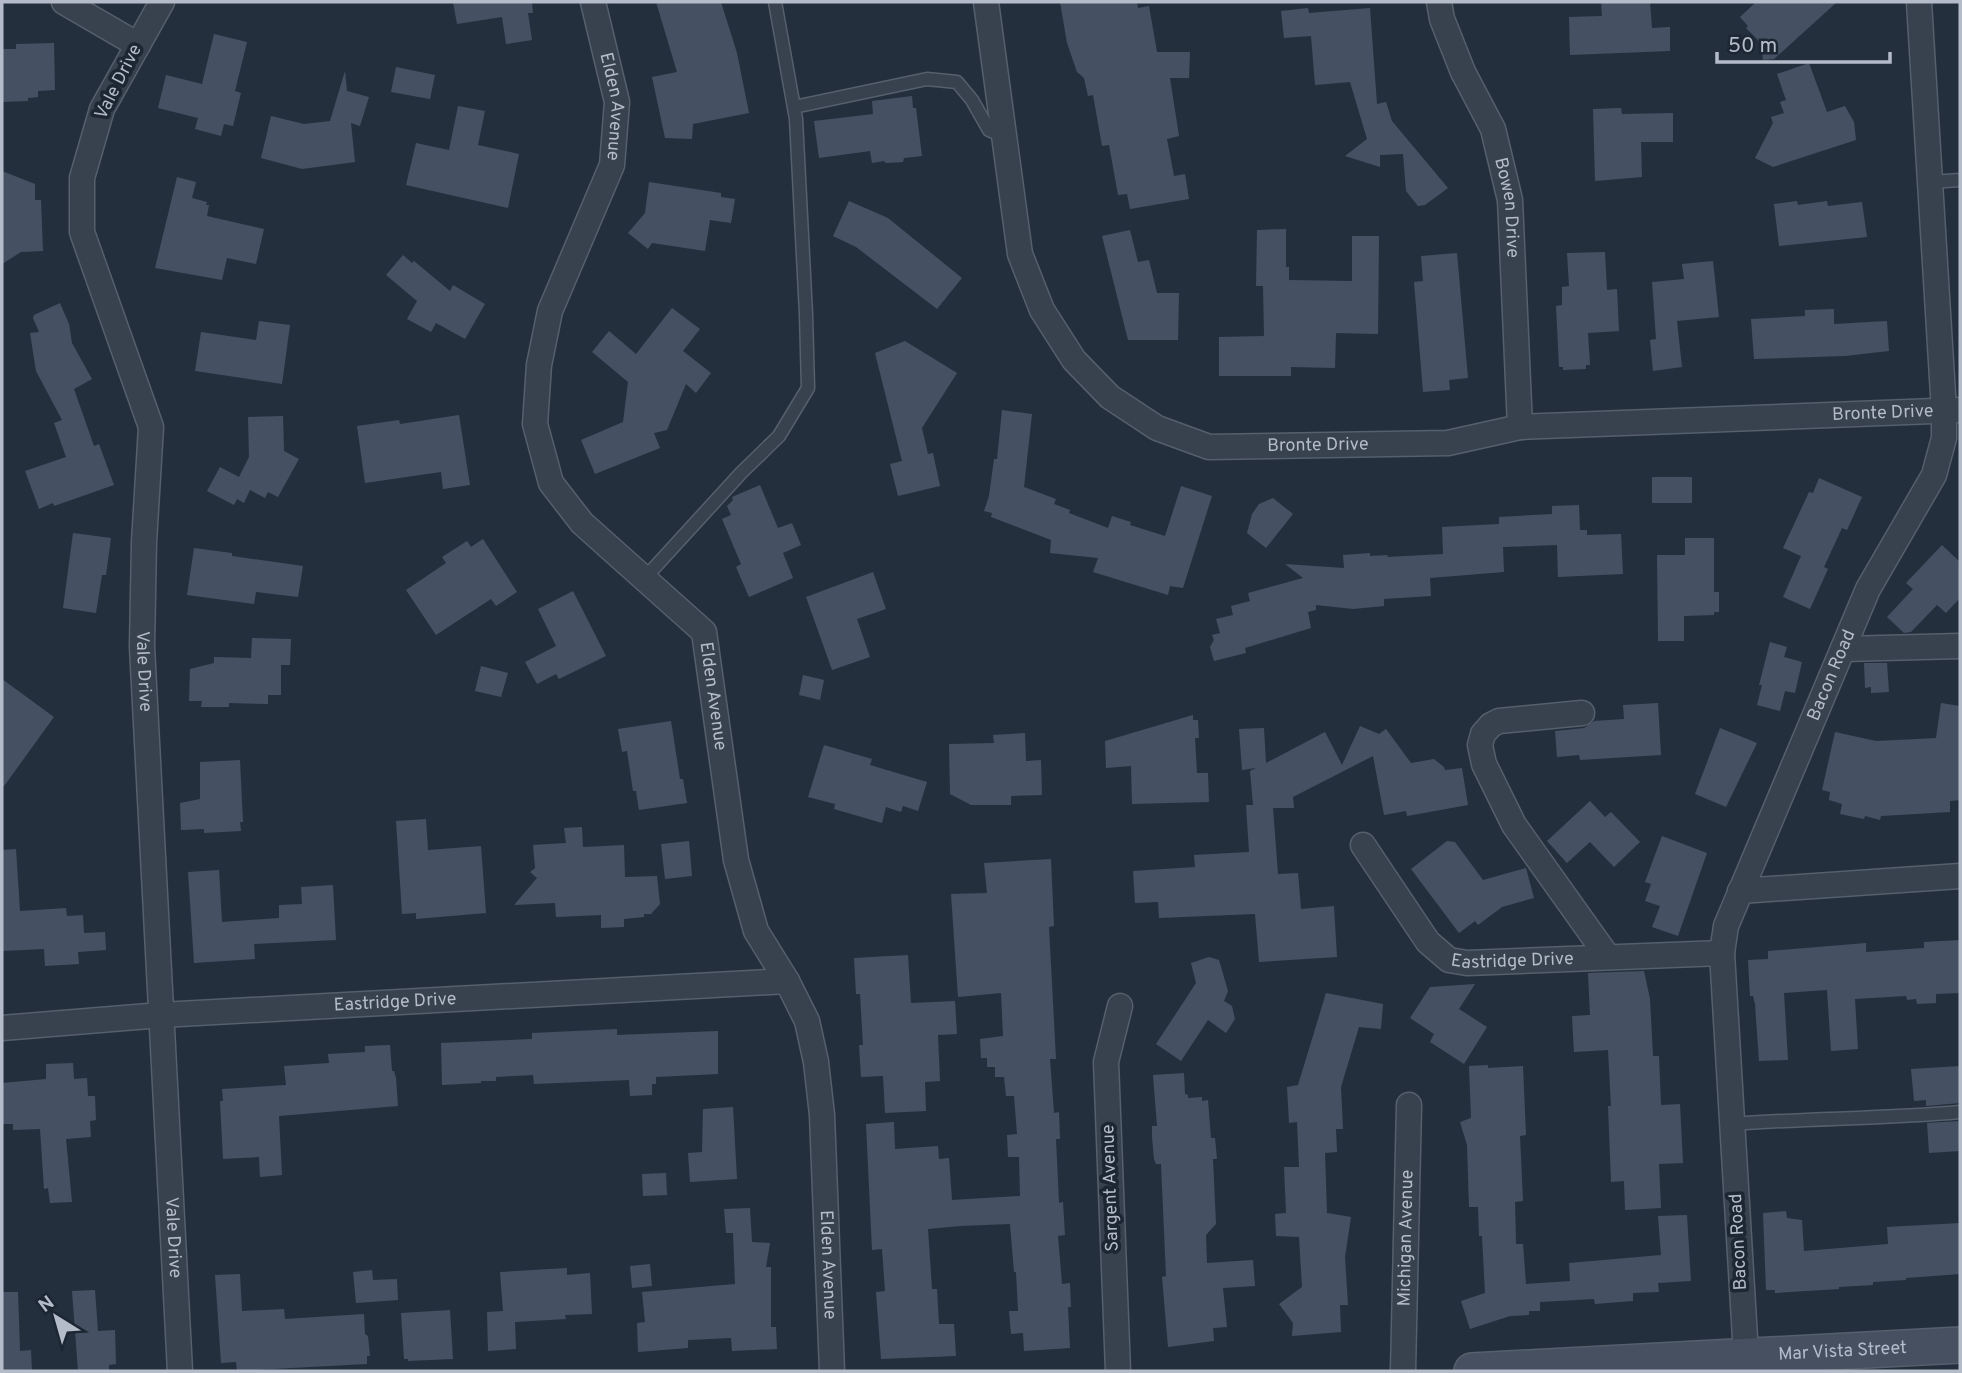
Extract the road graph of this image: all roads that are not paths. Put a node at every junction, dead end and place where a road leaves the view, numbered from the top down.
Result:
1 (64, 2) edge
2 (162, 2) edge
3 (593, 2) edge
4 (775, 2) edge
5 (986, 2) edge
6 (1439, 2) edge
7 (1919, 2) edge
8 (138, 45) junction
9 (794, 107) junction
10 (1003, 131) junction
11 (1960, 180) edge
12 (1930, 182) junction
13 (1952, 411) edge
14 (1520, 427) junction
15 (644, 579) junction
16 (1960, 646) edge
17 (1843, 649) junction
18 (1582, 713) dead end
19 (1363, 845) dead end
20 (1960, 876) edge
21 (1740, 891) junction
22 (1722, 953) junction
23 (1608, 957) junction
24 (787, 981) junction
25 (1120, 1006) dead end
26 (161, 1015) junction
27 (2, 1028) edge
28 (1409, 1105) dead end
29 (1960, 1112) edge
30 (1732, 1125) junction
31 (1960, 1345) edge
32 (1746, 1355) junction
33 (1791, 1363) edge
34 (180, 1371) edge
35 (832, 1371) edge
36 (1118, 1371) edge
37 (1403, 1371) edge
38 (1472, 1371) edge

1 - 8 street
2 - 8 street, Vale Drive
3 - 15 street, Elden Avenue
4 - 9 lane
5 - 10 street, Bronte Drive
6 - 14 street, Bowen Drive
7 - 12 street, Bacon Road
8 - 26 street, Vale Drive
9 - 10 lane
9 - 15 lane
10 - 14 street, Bronte Drive
11 - 12 lane
12 - 13 street, Bacon Road
13 - 14 street, Bronte Drive
13 - 17 street, Bacon Road
15 - 24 street, Elden Avenue
16 - 17 street
17 - 21 street, Bacon Road
18 - 23 street
19 - 23 street, Eastridge Drive
20 - 21 street
21 - 22 street, Bacon Road
22 - 23 street, Eastridge Drive
22 - 30 street, Bacon Road
24 - 26 street, Eastridge Drive
24 - 35 street, Elden Avenue
25 - 36 street, Sargent Avenue
26 - 27 street, Eastridge Drive
26 - 34 street, Vale Drive
28 - 37 street, Michigan Avenue
29 - 30 lane
30 - 32 street, Bacon Road
31 - 33 street, Mar Vista Street
32 - 33 street, Mar Vista Street
32 - 38 street, Mar Vista Street

